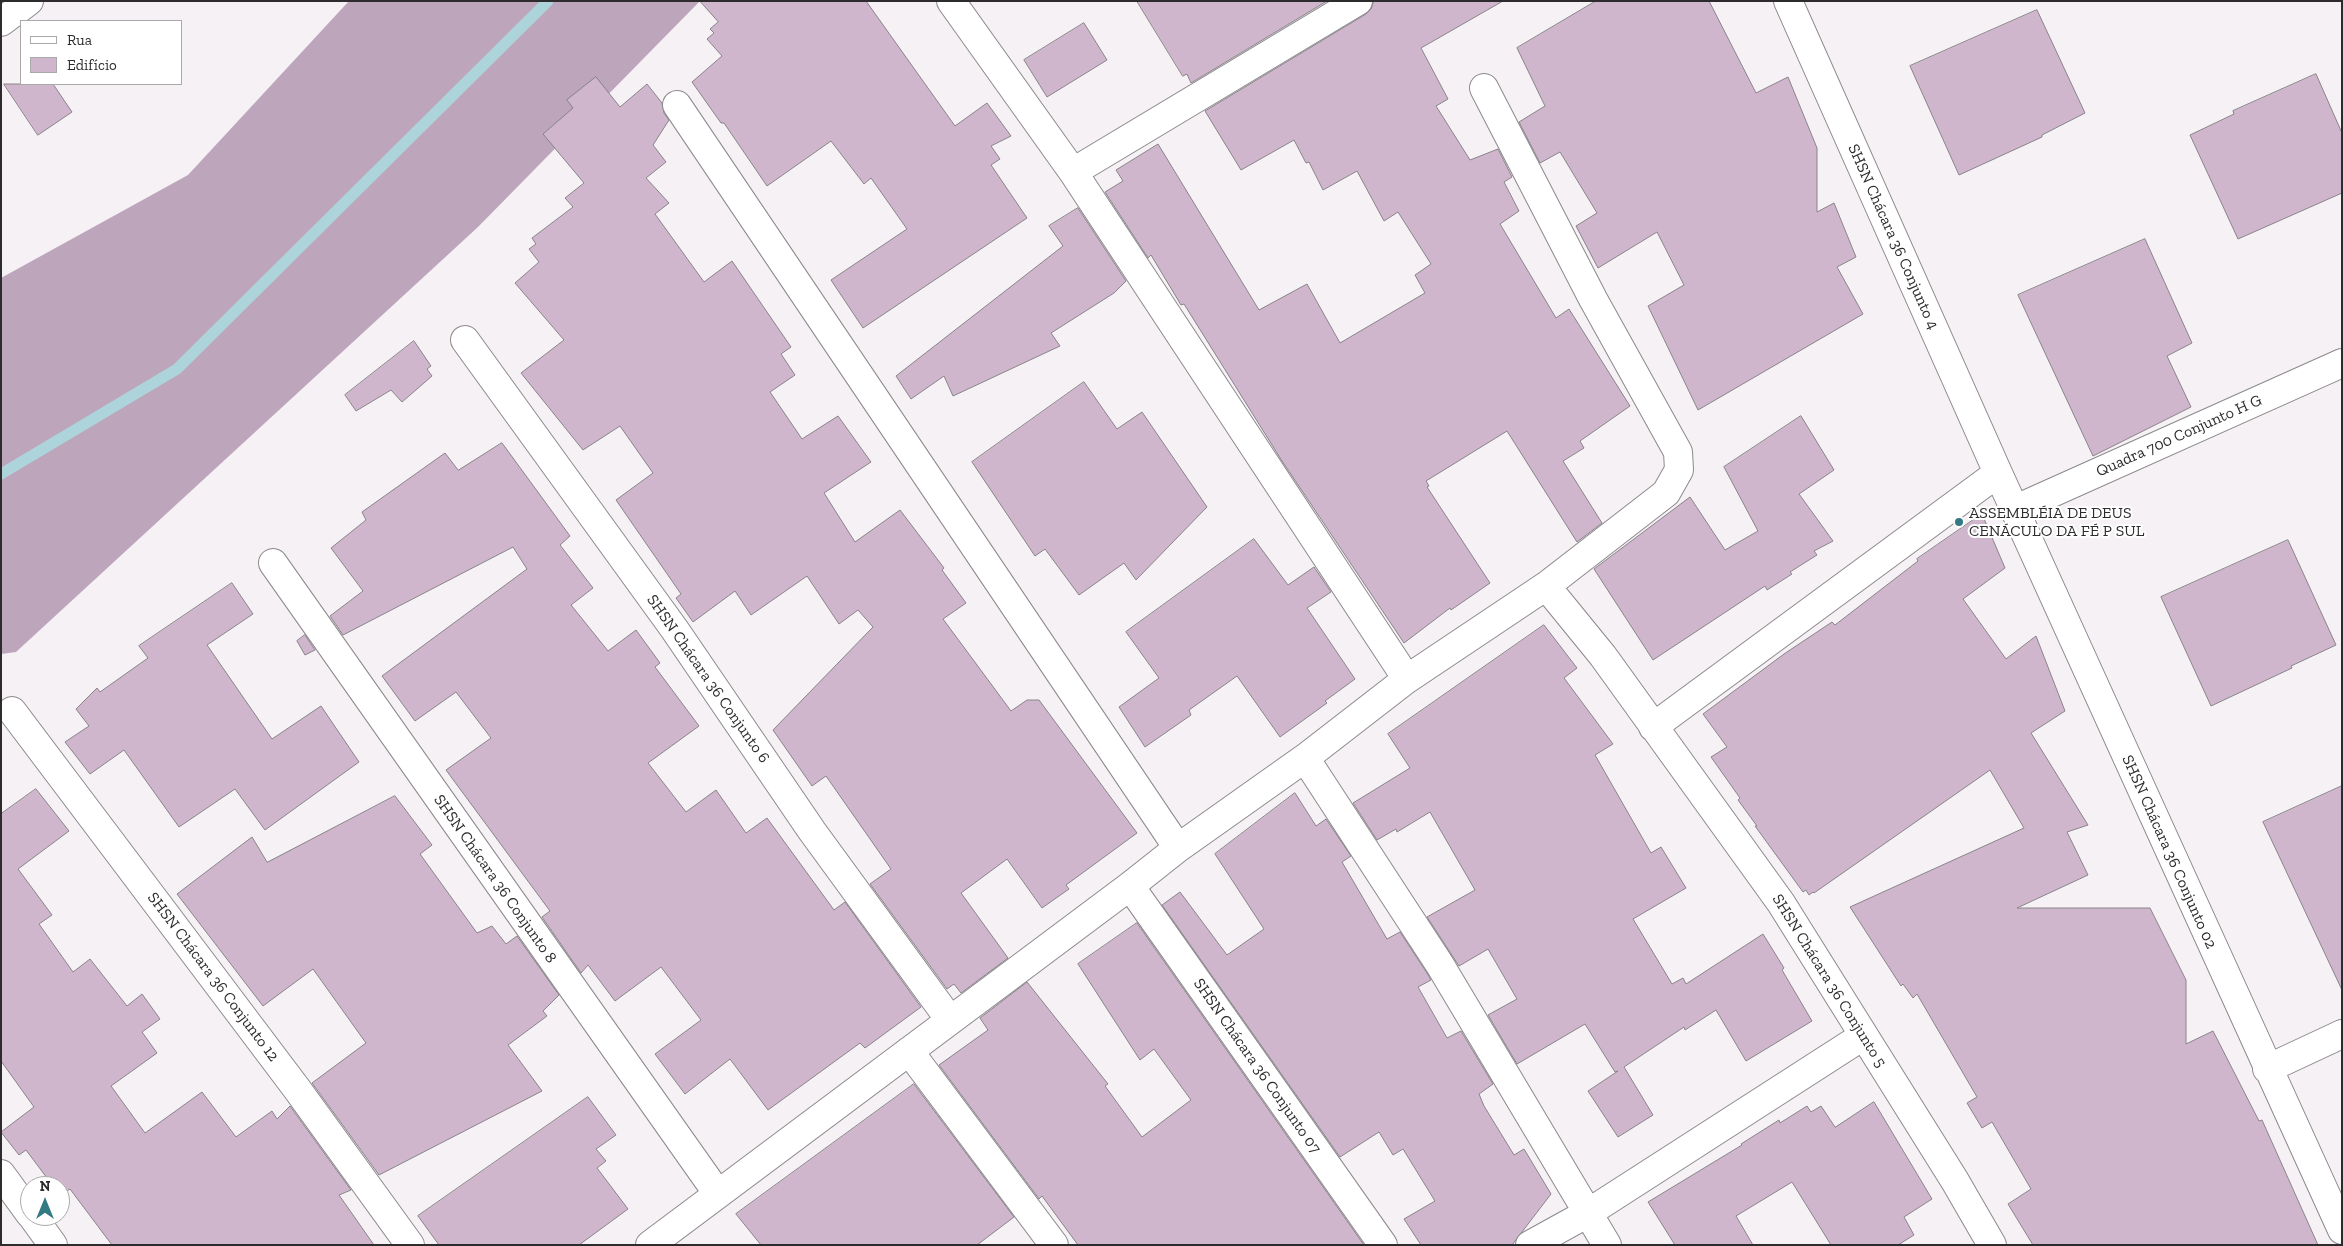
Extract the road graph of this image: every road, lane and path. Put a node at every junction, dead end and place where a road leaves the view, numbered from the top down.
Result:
1 (29, 1) edge
2 (951, 1) edge
3 (1358, 1) edge
4 (1788, 1) edge
5 (1, 22) edge
6 (1484, 88) dead end
7 (677, 105) dead end
8 (1072, 172) junction
9 (465, 340) dead end
10 (2342, 363) edge
11 (1998, 473) junction
12 (2016, 509) junction
13 (273, 564) dead end
14 (1546, 586) junction
15 (1407, 679) junction
16 (12, 711) dead end
17 (1653, 726) junction
18 (1305, 758) junction
19 (1178, 848) junction
20 (1130, 886) junction
21 (950, 1020) junction
22 (2342, 1034) edge
23 (1863, 1036) junction
24 (909, 1051) junction
25 (2267, 1069) junction
26 (1, 1174) edge
27 (718, 1194) junction
28 (20, 1200) edge
29 (1588, 1213) junction
30 (39, 1226) edge
31 (2342, 1230) edge
32 (52, 1245) edge
33 (410, 1245) edge
34 (650, 1245) edge
35 (1054, 1245) edge
36 (1383, 1245) edge
37 (1530, 1245) edge
38 (1607, 1245) edge
39 (1992, 1245) edge

1 - 5 street
2 - 8 street
3 - 8 street
4 - 11 street, SHSN Chácara 36 Conjunto 4
6 - 14 street
7 - 19 street
8 - 15 street
9 - 21 street, SHSN Chácara 36 Conjunto 6
10 - 12 street, Quadra 700 Conjunto H G
11 - 12 street, SHSN Chácara 36 Conjunto 02
11 - 17 street
12 - 25 street, SHSN Chácara 36 Conjunto 02
13 - 27 street, SHSN Chácara 36 Conjunto 8
14 - 15 street
14 - 17 street, SHSN Chácara 36 Conjunto 5
15 - 18 street
16 - 33 street, SHSN Chácara 36 Conjunto 12
17 - 23 street, SHSN Chácara 36 Conjunto 5
18 - 19 street
18 - 29 street
19 - 20 street
20 - 21 street
20 - 36 street, SHSN Chácara 36 Conjunto 07
21 - 24 street
22 - 25 street
23 - 29 street
23 - 39 street, SHSN Chácara 36 Conjunto 5
24 - 27 street
24 - 35 street
25 - 31 street, SHSN Chácara 36 Conjunto 02
26 - 28 street
27 - 34 street
29 - 37 street
29 - 38 street
30 - 32 street

